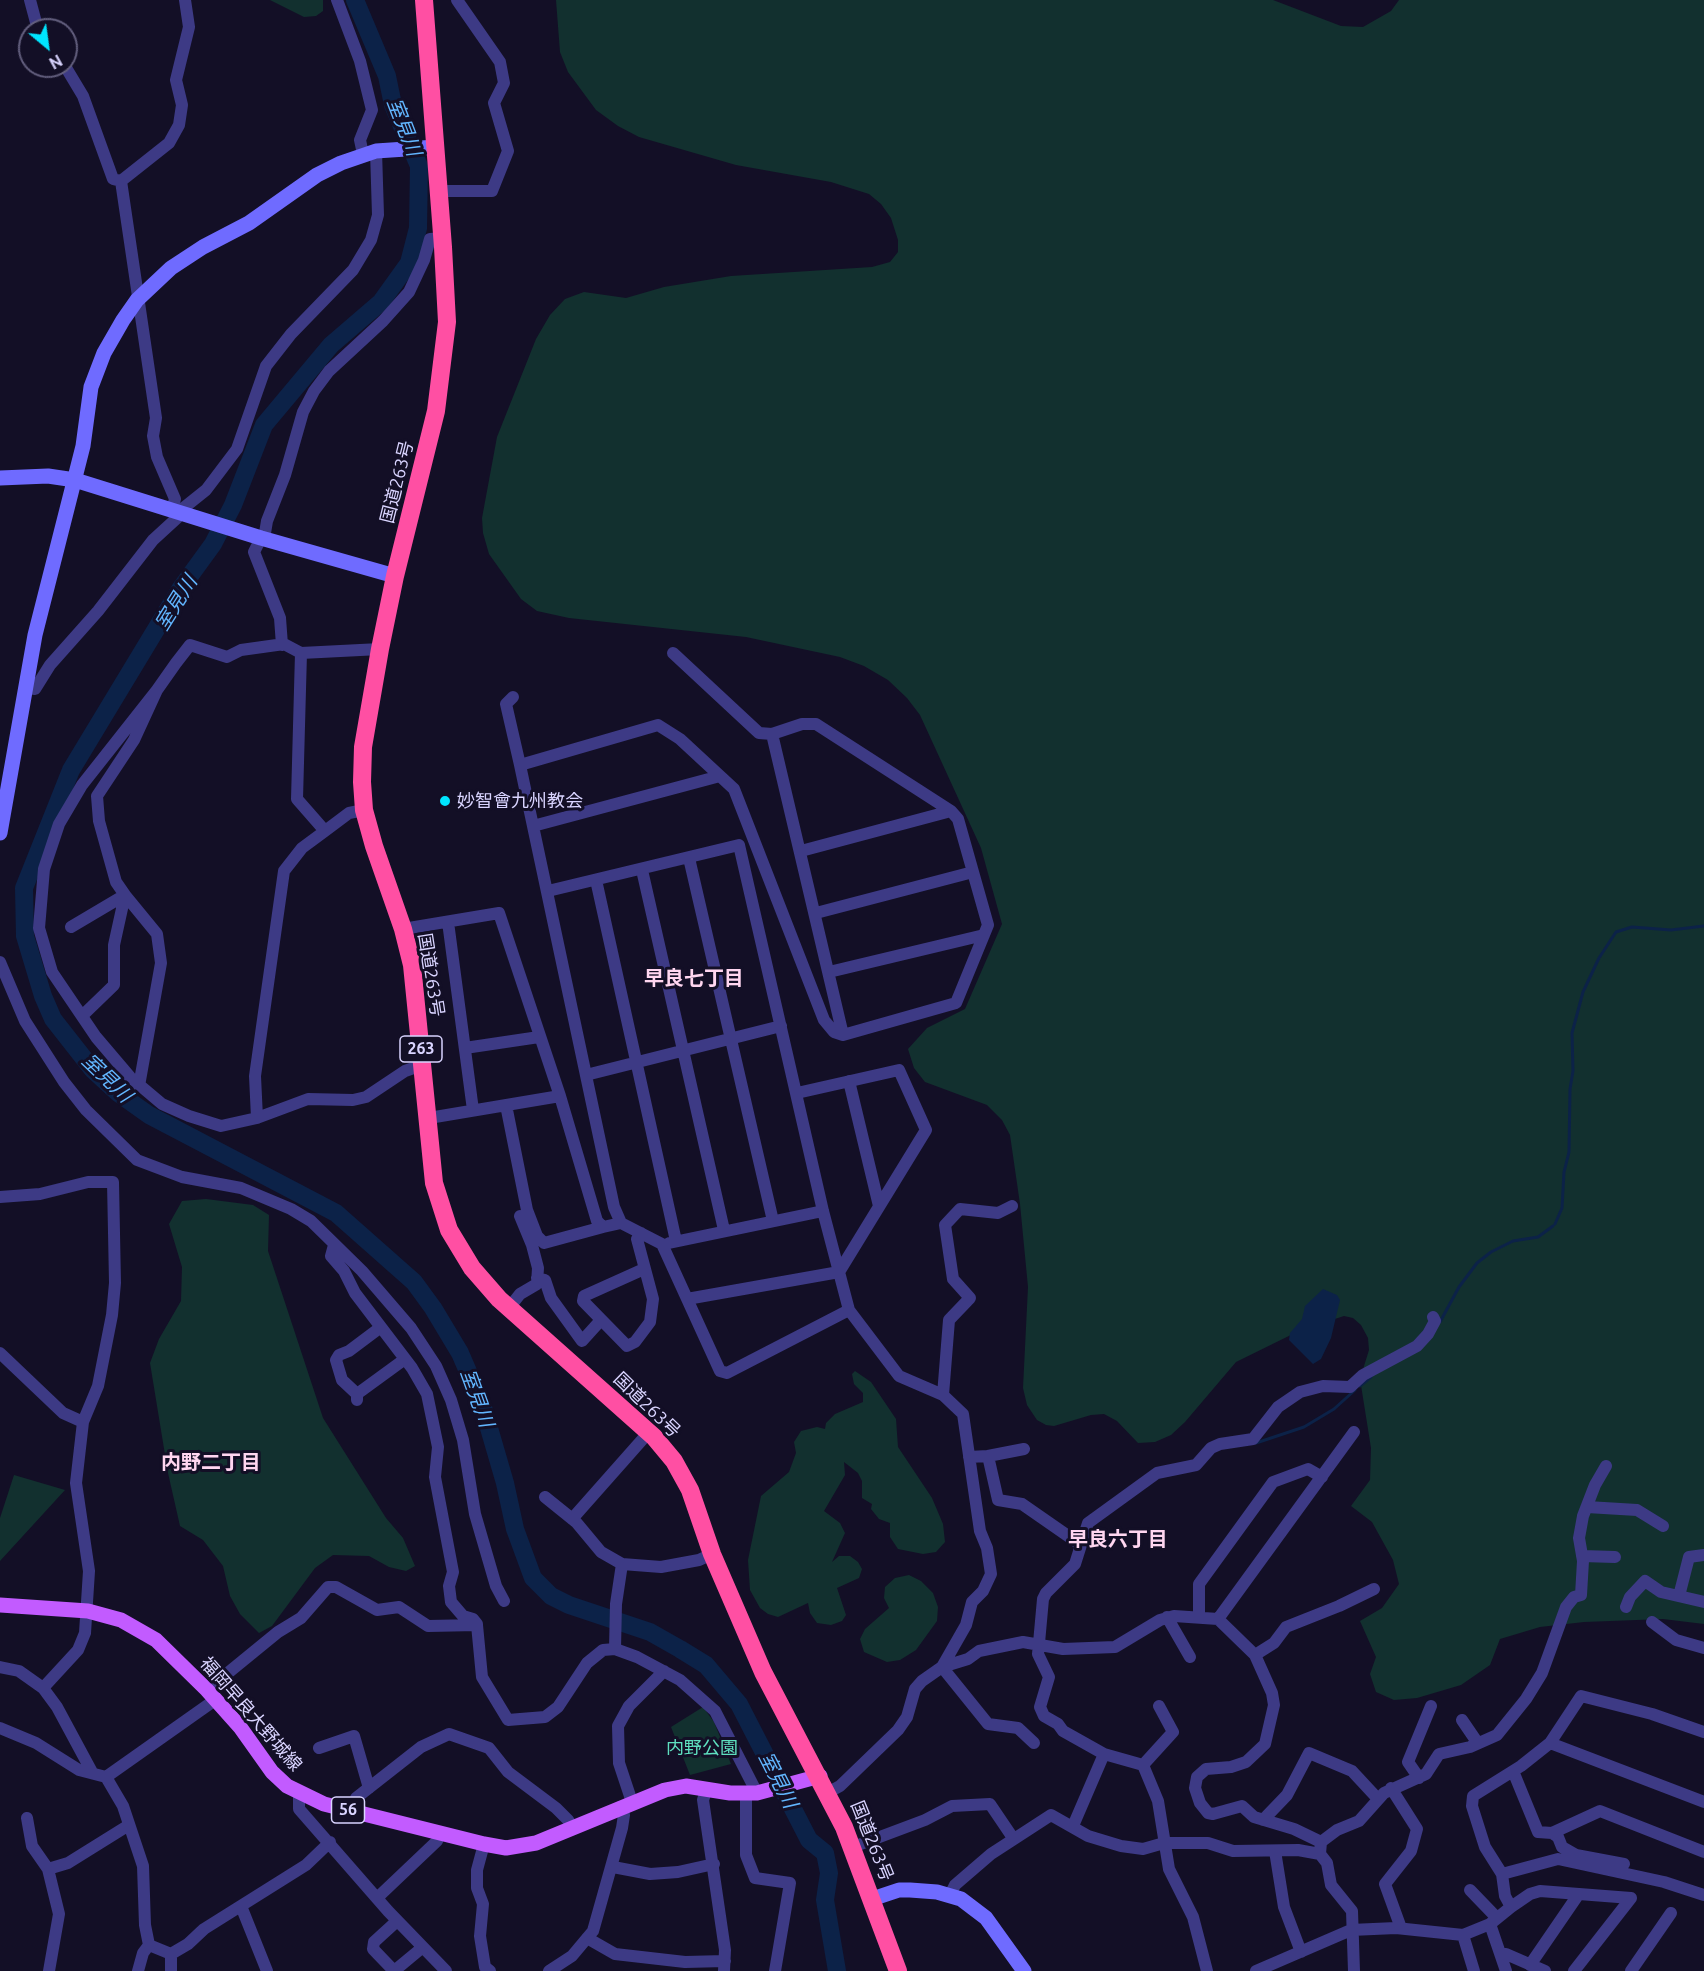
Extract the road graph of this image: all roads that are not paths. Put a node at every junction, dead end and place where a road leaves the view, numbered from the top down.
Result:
1 (30, 0) edge
2 (186, 0) edge
3 (337, 0) edge
4 (424, 0) edge
5 (457, 0) edge
6 (35, 18) edge
7 (72, 78) edge
8 (436, 147) junction
9 (369, 153) junction
10 (121, 181) junction
11 (439, 191) junction
12 (443, 238) junction
13 (138, 300) junction
14 (0, 478) edge
15 (75, 480) junction
16 (176, 511) junction
17 (262, 538) junction
18 (394, 576) junction
19 (282, 645) junction
20 (380, 649) junction
21 (673, 652) dead end
22 (301, 653) junction
23 (26, 688) junction
24 (158, 690) junction
25 (513, 697) dead end
26 (772, 734) junction
27 (520, 765) junction
28 (720, 776) junction
29 (364, 810) junction
30 (951, 812) junction
31 (534, 826) junction
32 (325, 831) junction
33 (0, 833) edge
34 (753, 841) junction
35 (739, 845) junction
36 (801, 851) junction
37 (689, 858) junction
38 (642, 870) junction
39 (973, 872) junction
40 (596, 880) junction
41 (548, 891) junction
42 (125, 895) junction
43 (816, 913) junction
44 (448, 922) junction
45 (71, 927) dead end
46 (403, 929) junction
47 (984, 936) junction
48 (0, 962) edge
49 (829, 972) junction
50 (83, 1015) junction
51 (781, 1026) junction
52 (843, 1035) junction
53 (538, 1036) junction
54 (730, 1038) junction
55 (465, 1048) junction
56 (683, 1050) junction
57 (636, 1062) junction
58 (422, 1065) junction
59 (586, 1075) junction
60 (849, 1081) junction
61 (139, 1086) junction
62 (797, 1092) junction
63 (560, 1096) junction
64 (506, 1105) junction
65 (473, 1110) junction
66 (257, 1118) junction
67 (429, 1118) junction
68 (0, 1197) edge
69 (879, 1206) junction
70 (1012, 1206) dead end
71 (823, 1211) junction
72 (520, 1216) dead end
73 (773, 1221) junction
74 (621, 1223) junction
75 (603, 1227) junction
76 (724, 1230) junction
77 (641, 1233) junction
78 (676, 1241) junction
79 (662, 1244) junction
80 (334, 1245) junction
81 (644, 1269) junction
82 (839, 1272) junction
83 (537, 1278) junction
84 (687, 1299) junction
85 (509, 1308) junction
86 (849, 1310) junction
87 (1433, 1317) dead end
88 (602, 1320) junction
89 (381, 1327) junction
90 (0, 1353) edge
91 (405, 1359) junction
92 (943, 1395) junction
93 (83, 1422) junction
94 (649, 1432) junction
95 (1354, 1432) dead end
96 (1024, 1449) dead end
97 (988, 1456) junction
98 (969, 1457) junction
99 (1606, 1466) dead end
100 (1322, 1477) junction
101 (545, 1497) dead end
102 (1587, 1507) junction
103 (572, 1519) junction
104 (1663, 1526) dead end
105 (1081, 1545) junction
106 (712, 1554) junction
107 (1582, 1556) junction
108 (1704, 1556) edge
109 (1615, 1557) dead end
110 (621, 1564) junction
111 (1374, 1589) dead end
112 (1679, 1596) junction
113 (504, 1601) dead end
114 (1704, 1602) edge
115 (0, 1605) edge
116 (1626, 1607) dead end
117 (88, 1611) junction
118 (1167, 1617) junction
119 (1198, 1617) junction
120 (1218, 1619) junction
121 (1652, 1622) dead end
122 (477, 1625) junction
123 (1038, 1644) junction
124 (1704, 1648) edge
125 (615, 1649) junction
126 (1256, 1655) junction
127 (1190, 1657) dead end
128 (0, 1667) edge
129 (942, 1667) junction
130 (664, 1671) junction
131 (43, 1688) junction
132 (211, 1695) junction
133 (1159, 1706) dead end
134 (1431, 1706) dead end
135 (1462, 1720) dead end
136 (0, 1728) edge
137 (1704, 1732) edge
138 (1477, 1742) junction
139 (1034, 1743) dead end
140 (1550, 1743) junction
141 (319, 1748) dead end
142 (1104, 1754) junction
143 (1143, 1765) junction
144 (1513, 1771) junction
145 (92, 1772) junction
146 (106, 1777) junction
147 (1419, 1778) junction
148 (824, 1784) junction
149 (369, 1788) junction
150 (707, 1788) junction
151 (1391, 1788) junction
152 (752, 1793) junction
153 (299, 1794) junction
154 (1378, 1798) junction
155 (1704, 1802) edge
156 (626, 1805) junction
157 (354, 1812) junction
158 (27, 1818) dead end
159 (1263, 1820) junction
160 (129, 1825) junction
161 (1073, 1826) junction
162 (573, 1828) junction
163 (1552, 1833) junction
164 (440, 1834) junction
165 (1013, 1838) junction
166 (330, 1842) junction
167 (1164, 1843) junction
168 (484, 1844) junction
169 (853, 1847) junction
170 (1320, 1848) junction
171 (1275, 1851) junction
172 (1704, 1851) edge
173 (714, 1864) junction
174 (1624, 1864) dead end
175 (613, 1867) junction
176 (48, 1869) junction
177 (1502, 1874) junction
178 (1470, 1890) dead end
179 (950, 1895) junction
180 (1578, 1895) junction
181 (1704, 1895) edge
182 (377, 1898) junction
183 (872, 1899) junction
184 (241, 1906) junction
185 (1511, 1906) junction
186 (1671, 1913) dead end
187 (397, 1921) junction
188 (1493, 1921) junction
189 (1401, 1928) junction
190 (1351, 1930) junction
191 (1463, 1935) junction
192 (587, 1938) junction
193 (149, 1945) junction
194 (423, 1947) junction
195 (1301, 1952) junction
196 (171, 1954) junction
197 (1501, 1955) junction
198 (1530, 1965) junction
199 (724, 1966) edge
200 (1273, 1968) edge
201 (483, 1970) edge
202 (49, 1971) edge
203 (138, 1971) edge
204 (171, 1971) edge
205 (267, 1971) edge
206 (446, 1971) edge
207 (549, 1971) edge
208 (775, 1971) edge
209 (898, 1971) edge
210 (1024, 1971) edge
211 (1208, 1971) edge
212 (1256, 1971) edge
213 (1354, 1971) edge
214 (1474, 1971) edge
215 (1506, 1971) edge
216 (1545, 1971) edge
217 (1574, 1971) edge
218 (1631, 1971) edge

1 - 6 street
2 - 10 street
3 - 9 street
4 - 8 highway, 国道263号 / 263
5 - 11 street
7 - 10 street
8 - 9 street
8 - 11 highway, 国道263号 / 263
9 - 13 street
9 - 16 street
10 - 13 street
11 - 12 highway, 国道263号 / 263
12 - 17 street
12 - 18 highway, 国道263号 / 263
13 - 15 street
13 - 16 street
14 - 15 street
15 - 16 street
15 - 23 street
16 - 17 street
16 - 23 street
17 - 18 street
17 - 19 street
18 - 20 highway, 国道263号 / 263
19 - 22 street
19 - 24 street
20 - 22 street
20 - 29 highway, 国道263号 / 263
21 - 26 street
22 - 32 street
23 - 33 street
24 - 42 street
24 - 50 street
25 - 27 street
26 - 30 street
26 - 36 street
27 - 28 street
27 - 31 street
28 - 31 street
28 - 34 street
29 - 32 street
29 - 46 highway, 国道263号 / 263
30 - 36 street
30 - 39 street
31 - 41 street
32 - 66 street
34 - 35 street
34 - 52 street
35 - 37 street
35 - 51 street
36 - 43 street
37 - 38 street
37 - 54 street
38 - 40 street
38 - 56 street
39 - 43 street
39 - 47 street
40 - 41 street
40 - 57 street
41 - 59 street
42 - 45 street
42 - 50 street
42 - 61 street
43 - 49 street
44 - 46 street
44 - 53 street
44 - 55 street
46 - 58 highway, 国道263号 / 263
47 - 49 street
47 - 52 street
48 - 80 street
49 - 52 street
50 - 61 street
51 - 54 street
51 - 62 street
53 - 55 street
53 - 63 street
54 - 56 street
54 - 73 street
55 - 65 street
56 - 57 street
56 - 76 street
57 - 59 street
57 - 78 street
58 - 66 street
58 - 67 highway, 国道263号 / 263
59 - 74 street
60 - 62 street
60 - 69 street
60 - 69 street
61 - 66 street
62 - 71 street
63 - 64 street
63 - 75 street
64 - 65 street
64 - 75 street
65 - 67 street
67 - 85 highway, 国道263号 / 263
68 - 93 street
69 - 82 street
70 - 92 street
71 - 73 street
71 - 82 street
72 - 83 street
73 - 76 street
74 - 75 street
74 - 77 street
76 - 78 street
77 - 79 street
77 - 81 street
78 - 79 street
79 - 84 street
80 - 89 street
80 - 113 street
81 - 88 street
81 - 88 street
82 - 84 street
82 - 86 street
83 - 85 street
83 - 88 street
84 - 86 street
85 - 94 highway, 国道263号 / 263
86 - 92 street
87 - 105 street
89 - 91 street
89 - 91 street
90 - 93 street
91 - 122 street
92 - 98 street
93 - 117 street
94 - 103 street
94 - 106 highway, 国道263号 / 263
95 - 100 street
96 - 97 street
97 - 98 street
97 - 105 street
98 - 129 street
99 - 102 street
100 - 119 street
100 - 120 street
101 - 103 street
102 - 104 street
102 - 107 street
103 - 110 street
105 - 123 street
106 - 110 street
106 - 148 highway, 国道263号 / 263
107 - 109 street
107 - 138 street
108 - 112 street
110 - 125 street
111 - 126 street
112 - 114 street
112 - 116 street
115 - 117 main road, 福岡早良大野城線 / 56
117 - 131 street
117 - 132 main road, 福岡早良大野城線 / 56
118 - 119 street
118 - 123 street
118 - 127 street
119 - 120 street
120 - 126 street
121 - 124 street
122 - 125 street
122 - 132 street
123 - 129 street
123 - 142 street
125 - 130 street
126 - 159 street
128 - 131 street
129 - 139 street
129 - 148 street
130 - 152 street
130 - 156 street
131 - 145 street
132 - 146 street
132 - 153 main road, 福岡早良大野城線 / 56
133 - 143 street
134 - 147 street
135 - 138 street
136 - 145 street
137 - 140 street
138 - 147 street
140 - 144 street
140 - 155 street
141 - 149 street
142 - 143 street
142 - 161 street
143 - 167 street
144 - 163 street
144 - 177 street
145 - 146 street
146 - 160 street
147 - 151 street
148 - 152 main road, 56
148 - 169 highway, 国道263号 / 263
149 - 157 street
149 - 162 street
150 - 152 main road, 福岡早良大野城線 / 56
150 - 156 main road, 福岡早良大野城線 / 56
150 - 173 street
151 - 154 street
151 - 189 street
152 - 208 street
153 - 157 main road, 福岡早良大野城線 / 56
153 - 166 street
154 - 159 street
154 - 170 street
156 - 162 main road, 福岡早良大野城線 / 56
156 - 175 street
157 - 164 main road, 福岡早良大野城線 / 56
158 - 176 street
159 - 170 street
160 - 176 street
160 - 193 street
161 - 165 street
161 - 167 street
162 - 168 main road, 福岡早良大野城線 / 56
163 - 172 street
163 - 174 street
164 - 168 main road, 福岡早良大野城線 / 56
164 - 182 street
165 - 169 street
165 - 179 street
166 - 182 street
166 - 184 street
167 - 171 street
167 - 211 street
168 - 201 street
169 - 183 highway, 国道263号 / 263
170 - 171 street
170 - 190 street
171 - 195 street
173 - 175 street
173 - 199 street
175 - 192 street
176 - 202 street
177 - 181 street
177 - 185 street
178 - 188 street
179 - 183 street
179 - 210 street
180 - 185 street
180 - 198 street
180 - 217 street
182 - 187 street
183 - 209 highway, 国道263号 / 263
184 - 196 street
184 - 205 street
185 - 188 street
186 - 218 street
187 - 194 street
187 - 194 street
188 - 191 street
188 - 197 street
189 - 190 street
189 - 191 street
190 - 195 street
190 - 213 street
191 - 214 street
192 - 199 street
192 - 207 street
193 - 196 street
193 - 203 street
194 - 206 street
195 - 200 street
196 - 204 street
197 - 198 street
197 - 215 street
198 - 216 street
200 - 212 street

